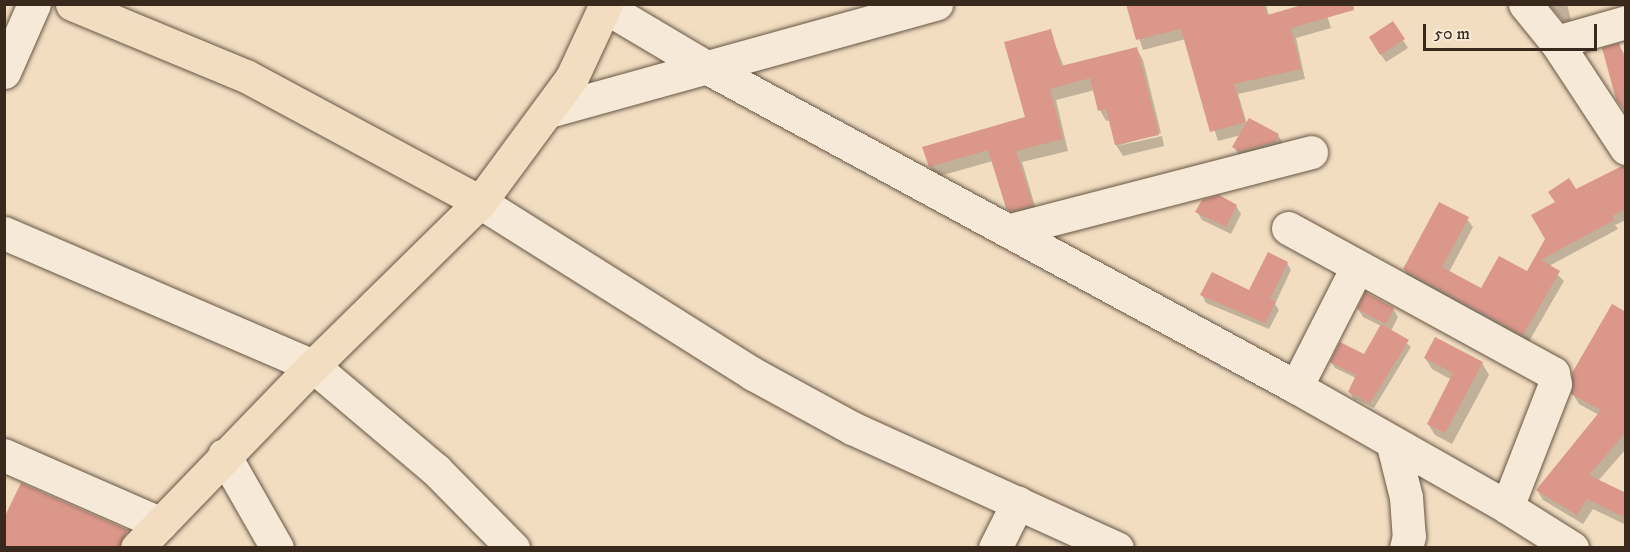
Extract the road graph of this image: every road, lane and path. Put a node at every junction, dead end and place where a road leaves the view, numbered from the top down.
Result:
1 (34, 4) edge
2 (72, 4) edge
3 (936, 4) edge
4 (1526, 4) edge
5 (605, 6) edge
6 (1626, 22) edge
7 (1556, 42) junction
8 (706, 67) junction
9 (4, 72) edge
10 (549, 111) junction
11 (1626, 148) edge
12 (1311, 152) dead end
13 (480, 202) junction
14 (1288, 228) dead end
15 (1010, 230) junction
16 (4, 233) edge
17 (1356, 269) junction
18 (313, 366) junction
19 (1296, 387) junction
20 (1393, 445) junction
21 (4, 455) edge
22 (224, 455) junction
23 (1018, 502) junction
24 (1507, 507) junction
25 (144, 541) edge
26 (277, 548) edge
27 (513, 548) edge
28 (995, 548) edge
29 (1117, 548) edge
30 (1406, 548) edge
31 (1572, 548) edge

1 - 9 street
2 - 13 main road
3 - 8 street
4 - 7 street
5 - 8 street
5 - 10 main road
6 - 7 street
7 - 11 street
8 - 10 street
8 - 15 street
10 - 13 main road
12 - 15 street
13 - 18 main road
13 - 23 street
14 - 17 street
15 - 19 street
16 - 18 street
17 - 19 street
17 - 24 street
18 - 22 main road
18 - 27 street
19 - 20 street
20 - 24 street
20 - 30 street
21 - 25 street
22 - 25 main road
22 - 26 street
23 - 28 street
23 - 29 street
24 - 31 street

